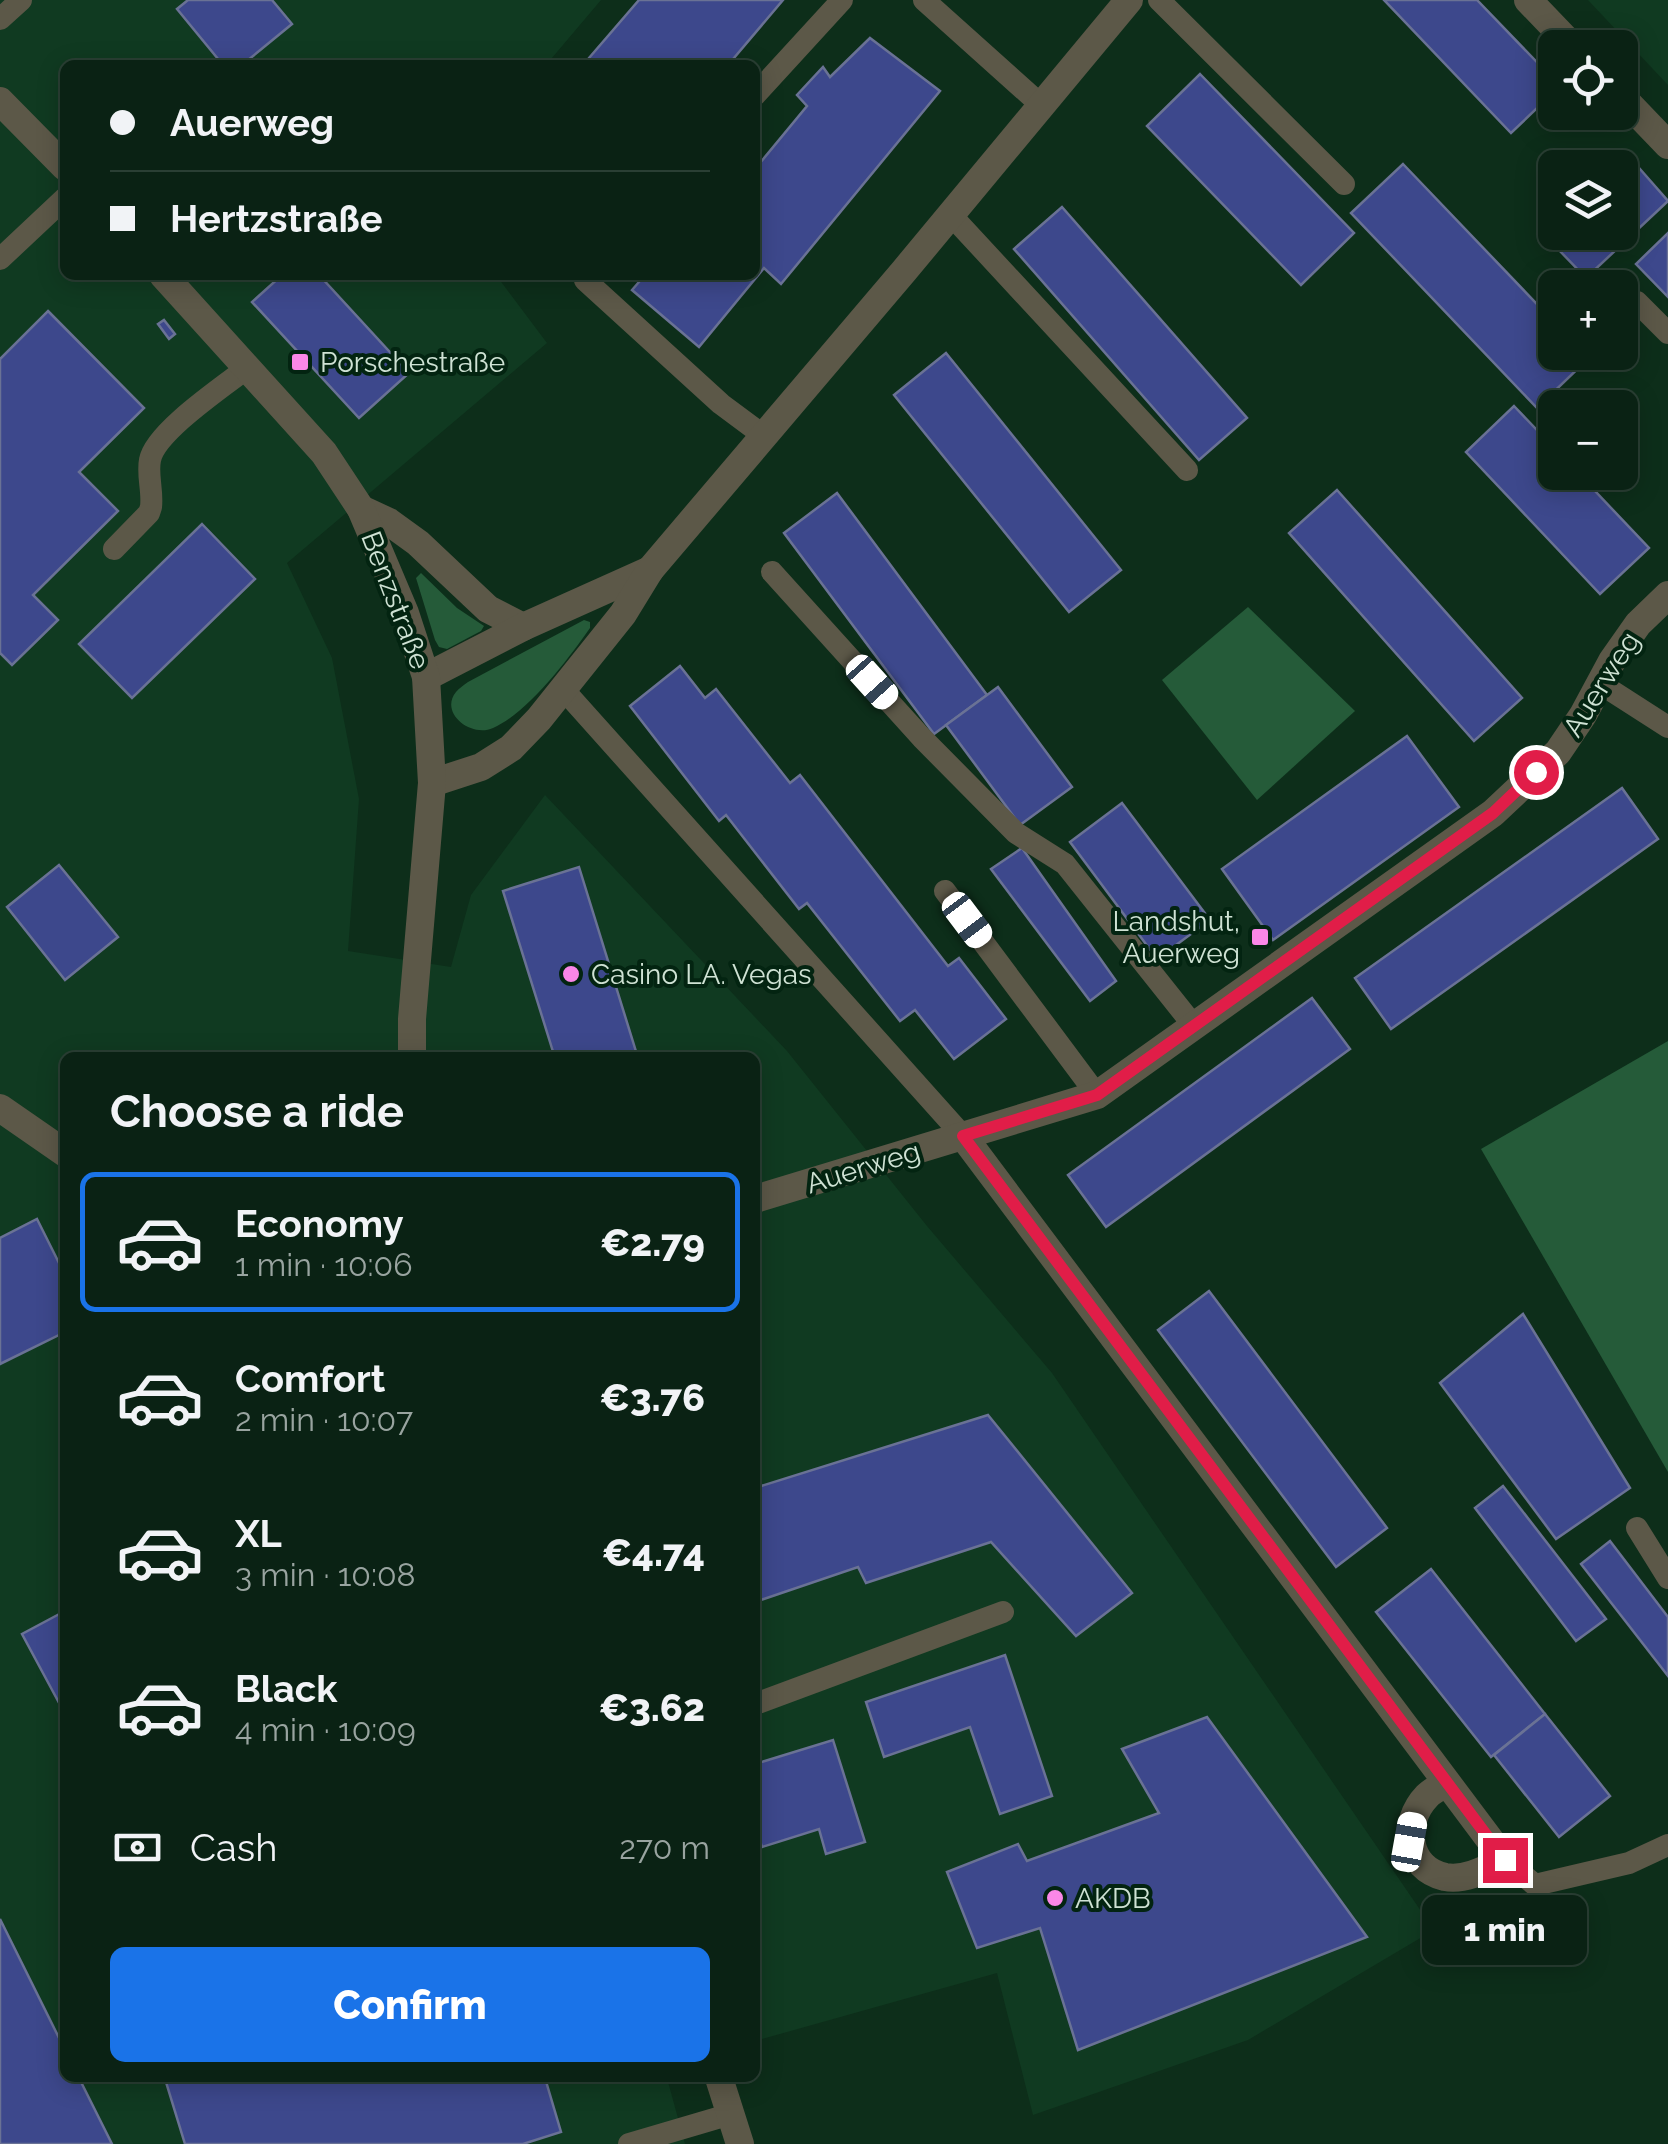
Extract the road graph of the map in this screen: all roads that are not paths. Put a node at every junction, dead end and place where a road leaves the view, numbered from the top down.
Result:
1 (21, 0) edge
2 (842, 0) edge
3 (924, 0) edge
4 (1129, 0) edge
5 (1159, 0) edge
6 (1528, 0) edge
7 (0, 19) edge
8 (1557, 30) edge
9 (760, 90) edge
10 (0, 101) edge
11 (1041, 106) junction
12 (1638, 114) edge
13 (1668, 145) edge
14 (60, 162) edge
15 (1344, 184) dead end
16 (60, 203) edge
17 (950, 214) junction
18 (0, 259) edge
19 (168, 280) edge
20 (585, 280) edge
21 (1638, 303) edge
22 (1668, 334) edge
23 (247, 368) junction
24 (764, 436) junction
25 (1187, 470) dead end
26 (362, 509) junction
27 (114, 550) dead end
28 (650, 570) junction
29 (772, 572) dead end
30 (1668, 595) edge
31 (523, 627) junction
32 (426, 678) junction
33 (1602, 684) junction
34 (564, 688) junction
35 (1668, 727) edge
36 (432, 783) junction
37 (946, 891) dead end
38 (1194, 1026) junction
39 (412, 1052) edge
40 (1097, 1095) junction
41 (0, 1108) edge
42 (963, 1136) junction
43 (60, 1150) edge
44 (760, 1198) edge
45 (1637, 1528) dead end
46 (1668, 1578) edge
47 (1003, 1612) dead end
48 (760, 1702) edge
49 (1446, 1783) junction
50 (1668, 1845) edge
51 (1505, 1860) junction
52 (720, 2082) edge
53 (731, 2114) junction
54 (629, 2144) edge
55 (740, 2144) edge

1 - 7 lane
2 - 9 lane
3 - 11 lane
4 - 11 street
5 - 15 lane
6 - 8 street
10 - 14 street
11 - 17 street
12 - 13 street
16 - 18 lane
17 - 24 street
17 - 25 lane
19 - 23 street, Benzstraße
20 - 24 lane
21 - 22 lane
23 - 26 street, Benzstraße
23 - 27 lane
24 - 28 street
26 - 31 street
26 - 32 street, Benzstraße
28 - 31 street
28 - 34 street
29 - 38 lane
30 - 33 street, Auerweg
31 - 32 street
32 - 36 street, Benzstraße
33 - 35 lane
33 - 38 street, Auerweg
34 - 36 street
34 - 42 lane
36 - 39 street, Benzstraße
37 - 40 lane
38 - 40 street, Auerweg
40 - 42 street, Auerweg
41 - 43 street
42 - 44 street, Auerweg
42 - 49 street
45 - 46 lane
47 - 48 lane
49 - 51 street
49 - 51 street
50 - 51 lane
52 - 53 street
53 - 54 lane
53 - 55 street

